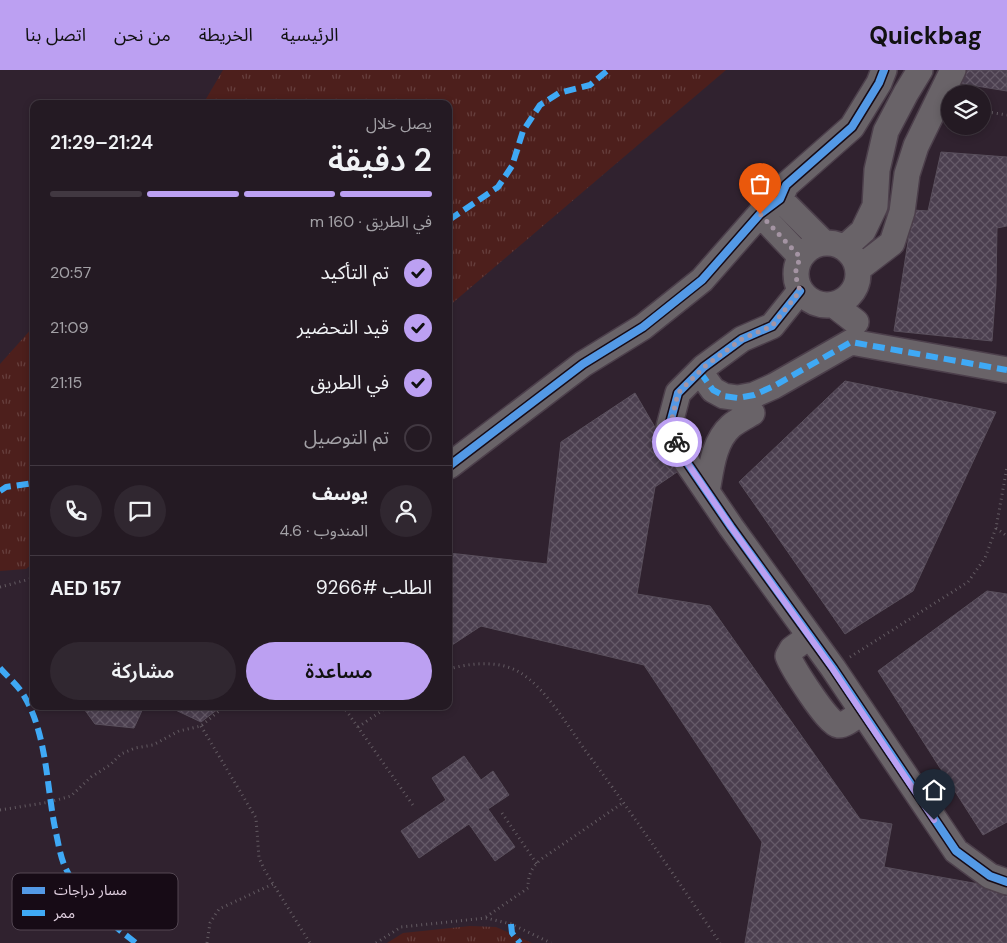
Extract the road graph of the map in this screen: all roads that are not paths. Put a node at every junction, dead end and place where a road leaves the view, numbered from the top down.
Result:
1 (884, 70) edge
2 (920, 70) edge
3 (953, 70) edge
4 (780, 199) junction
5 (760, 214) junction
6 (834, 245) junction
7 (800, 257) junction
8 (858, 269) junction
9 (800, 291) junction
10 (834, 305) junction
11 (856, 322) dead end
12 (1007, 370) edge
13 (700, 372) junction
14 (752, 413) dead end
15 (452, 464) edge
16 (707, 492) junction
17 (810, 636) junction
18 (862, 712) junction
19 (1007, 882) edge

1 - 4 street
2 - 6 street
3 - 8 street
4 - 5 street
4 - 6 street
5 - 7 street
5 - 15 street
6 - 7 street
6 - 8 street
7 - 9 street
8 - 10 street
9 - 10 street
9 - 13 street
10 - 11 street
12 - 13 street
13 - 16 street
14 - 16 street
16 - 17 street
17 - 18 street
17 - 18 street
18 - 19 street

